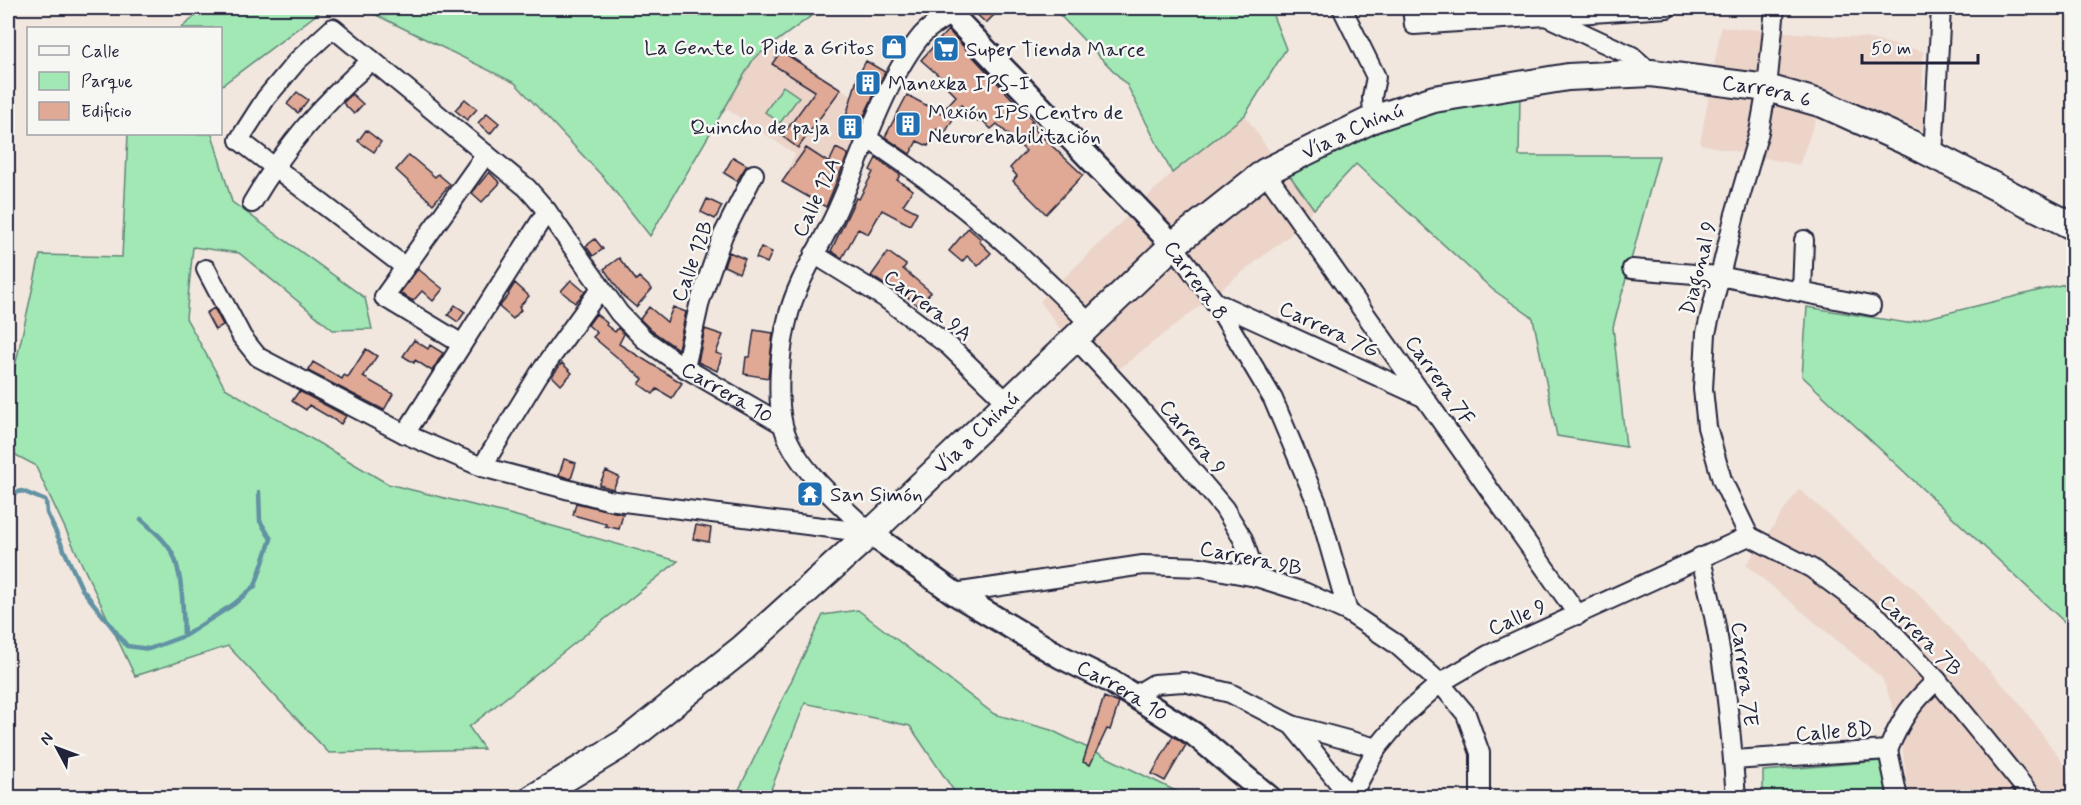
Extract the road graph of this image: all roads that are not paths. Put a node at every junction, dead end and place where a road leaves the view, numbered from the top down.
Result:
1 (1342, 8) edge
2 (1667, 8) edge
3 (1775, 8) edge
4 (1941, 8) edge
5 (950, 11) edge
6 (1545, 12) edge
7 (1413, 16) edge
8 (372, 60) junction
9 (1651, 73) junction
10 (1767, 88) junction
11 (1434, 99) joint
12 (1373, 119) junction
13 (868, 139) junction
14 (486, 154) junction
15 (1934, 156) junction
16 (274, 166) junction
17 (1265, 172) junction
18 (754, 174) dead end
19 (252, 203) dead end
20 (547, 211) junction
21 (2073, 227) edge
22 (1804, 240) dead end
23 (1173, 245) junction
24 (814, 254) junction
25 (405, 267) junction
26 (1632, 268) dead end
27 (206, 269) dead end
28 (1719, 276) junction
29 (601, 288) junction
30 (1803, 292) junction
31 (1215, 302) junction
32 (1871, 306) dead end
33 (1083, 331) junction
34 (462, 344) junction
35 (685, 368) junction
36 (1424, 398) junction
37 (1008, 403) junction
38 (782, 424) junction
39 (405, 434) junction
40 (482, 467) junction
41 (870, 533) junction
42 (1749, 536) junction
43 (1700, 557) junction
44 (1256, 578) junction
45 (954, 593) junction
46 (1348, 612) junction
47 (1578, 615) junction
48 (1937, 680) junction
49 (1440, 683) junction
50 (1134, 696) junction
51 (1292, 725) junction
52 (1377, 748) junction
53 (1888, 750) junction
54 (1733, 760) junction
55 (1350, 797) edge
56 (533, 798) edge
57 (1270, 798) edge
58 (1480, 798) edge
59 (1736, 798) edge
60 (1898, 798) edge
61 (2033, 798) edge

1 - 12 street
2 - 6 street
3 - 10 street, Diagonal 9
4 - 15 street
5 - 13 street, Calle 12A
5 - 23 street, Carrera 8
6 - 7 street
6 - 9 street
8 - 14 street, Carrera 10
8 - 16 street
8 - 16 street, Carrera 10
9 - 10 main road, Carrera 6
9 - 11 main road, Carrera 6
10 - 15 main road, Carrera 6
10 - 28 street, Diagonal 9
11 - 12 main road, Vía a Chinú
12 - 17 main road, Vía a Chinú
13 - 24 street, Calle 12A
13 - 33 street, Carrera 9
14 - 20 street, Carrera 10
14 - 25 street
15 - 21 main road, Carrera 6
16 - 19 street
16 - 25 street
17 - 23 main road, Vía a Chinú
17 - 36 street, Carrera 7F
18 - 35 street, Calle 12B
20 - 29 street, Carrera 10
20 - 34 street
22 - 30 street
23 - 31 street, Carrera 8
23 - 33 main road, Vía a Chinú
24 - 37 street, Carrera 9A
24 - 38 street, Calle 12A
25 - 34 street
26 - 28 street
27 - 39 street
28 - 30 street
28 - 42 street, Diagonal 9
29 - 35 street, Carrera 10
29 - 40 street
30 - 32 street
31 - 36 street, Carrera 7G
31 - 46 street, Carrera 8
33 - 37 main road, Vía a Chinú
33 - 44 street, Carrera 9
34 - 39 street
35 - 38 street, Carrera 10
36 - 47 street, Carrera 7F
37 - 41 main road, Vía a Chinú
38 - 41 street, Carrera 10
39 - 40 street
40 - 41 street
41 - 45 street, Carrera 10
41 - 56 main road, Vía a Chinú
42 - 43 street, Calle 9
42 - 48 street, Carrera 7B
43 - 47 street, Calle 9
43 - 54 street, Carrera 7E
44 - 45 street, Carrera 9B
44 - 46 street, Carrera 9B
45 - 50 street, Carrera 10
46 - 49 street, Carrera 9B
47 - 49 street, Calle 9
48 - 53 street, Calle 8D
48 - 61 street, Carrera 7B
49 - 52 street, Calle 9
49 - 58 street
50 - 51 street
50 - 57 street, Carrera 10
51 - 52 street
51 - 55 street
52 - 55 street, Calle 9
53 - 54 street, Calle 8D
53 - 60 street
54 - 59 street, Carrera 7E

